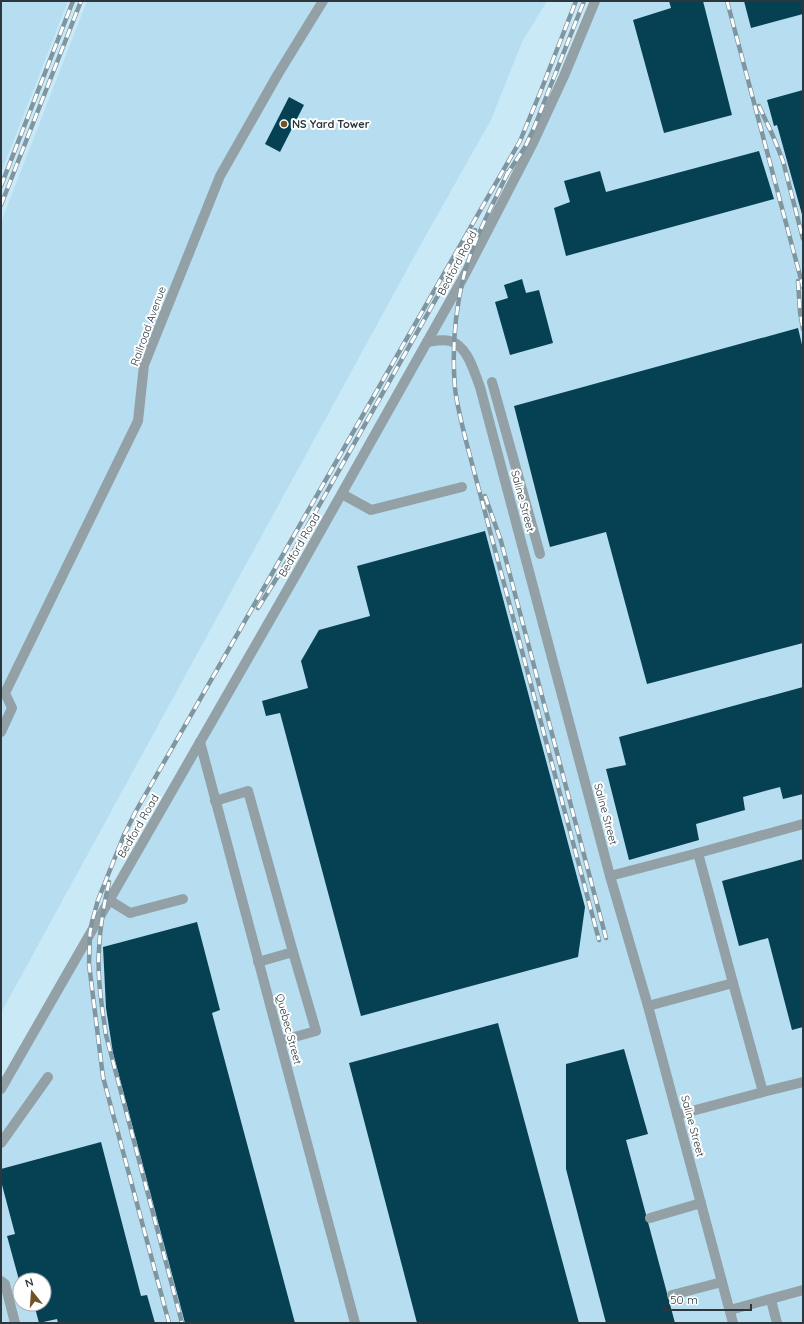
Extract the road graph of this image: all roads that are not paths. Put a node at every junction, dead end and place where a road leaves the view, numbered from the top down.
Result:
1 (323, 1) edge
2 (595, 1) edge
3 (427, 342) junction
4 (492, 382) dead end
5 (462, 487) dead end
6 (522, 490) junction
7 (508, 493) junction
8 (342, 494) junction
9 (540, 554) dead end
10 (1, 732) edge
11 (200, 742) junction
12 (215, 801) junction
13 (803, 824) edge
14 (698, 853) junction
15 (610, 876) junction
16 (183, 899) dead end
17 (109, 900) junction
18 (293, 952) junction
19 (258, 962) junction
20 (733, 983) junction
21 (648, 1006) junction
22 (280, 1041) junction
23 (48, 1077) dead end
24 (803, 1082) edge
25 (1, 1089) edge
26 (763, 1092) junction
27 (677, 1115) junction
28 (1, 1143) edge
29 (701, 1203) junction
30 (650, 1218) dead end
31 (1, 1281) edge
32 (722, 1282) junction
33 (803, 1290) edge
34 (672, 1296) dead end
35 (771, 1300) junction
36 (730, 1310) junction
37 (15, 1323) edge
38 (355, 1323) edge
39 (733, 1323) edge
40 (777, 1323) edge

1 - 10 street, Railroad Avenue
2 - 3 street, Bedford Road
3 - 7 street, Saline Street
3 - 8 street, Bedford Road
4 - 6 street
5 - 8 street
6 - 7 street
6 - 9 street
7 - 15 street, Saline Street
8 - 11 street, Bedford Road
11 - 12 street, Quebec Street
11 - 17 street, Bedford Road
12 - 18 street
12 - 19 street, Quebec Street
13 - 14 street
14 - 15 street
14 - 20 street
15 - 21 street, Saline Street
16 - 17 street
17 - 25 street, Bedford Road
18 - 19 street
18 - 22 street
19 - 22 street, Quebec Street
20 - 21 street
20 - 26 street
21 - 27 street, Saline Street
22 - 38 street, Quebec Street
23 - 28 street
24 - 26 street
26 - 27 street
27 - 29 street, Saline Street
29 - 30 street
29 - 32 street, Saline Street
31 - 37 street
32 - 34 street
32 - 36 street, Saline Street
33 - 35 street
35 - 36 street
35 - 40 street
36 - 39 street, Saline Street

